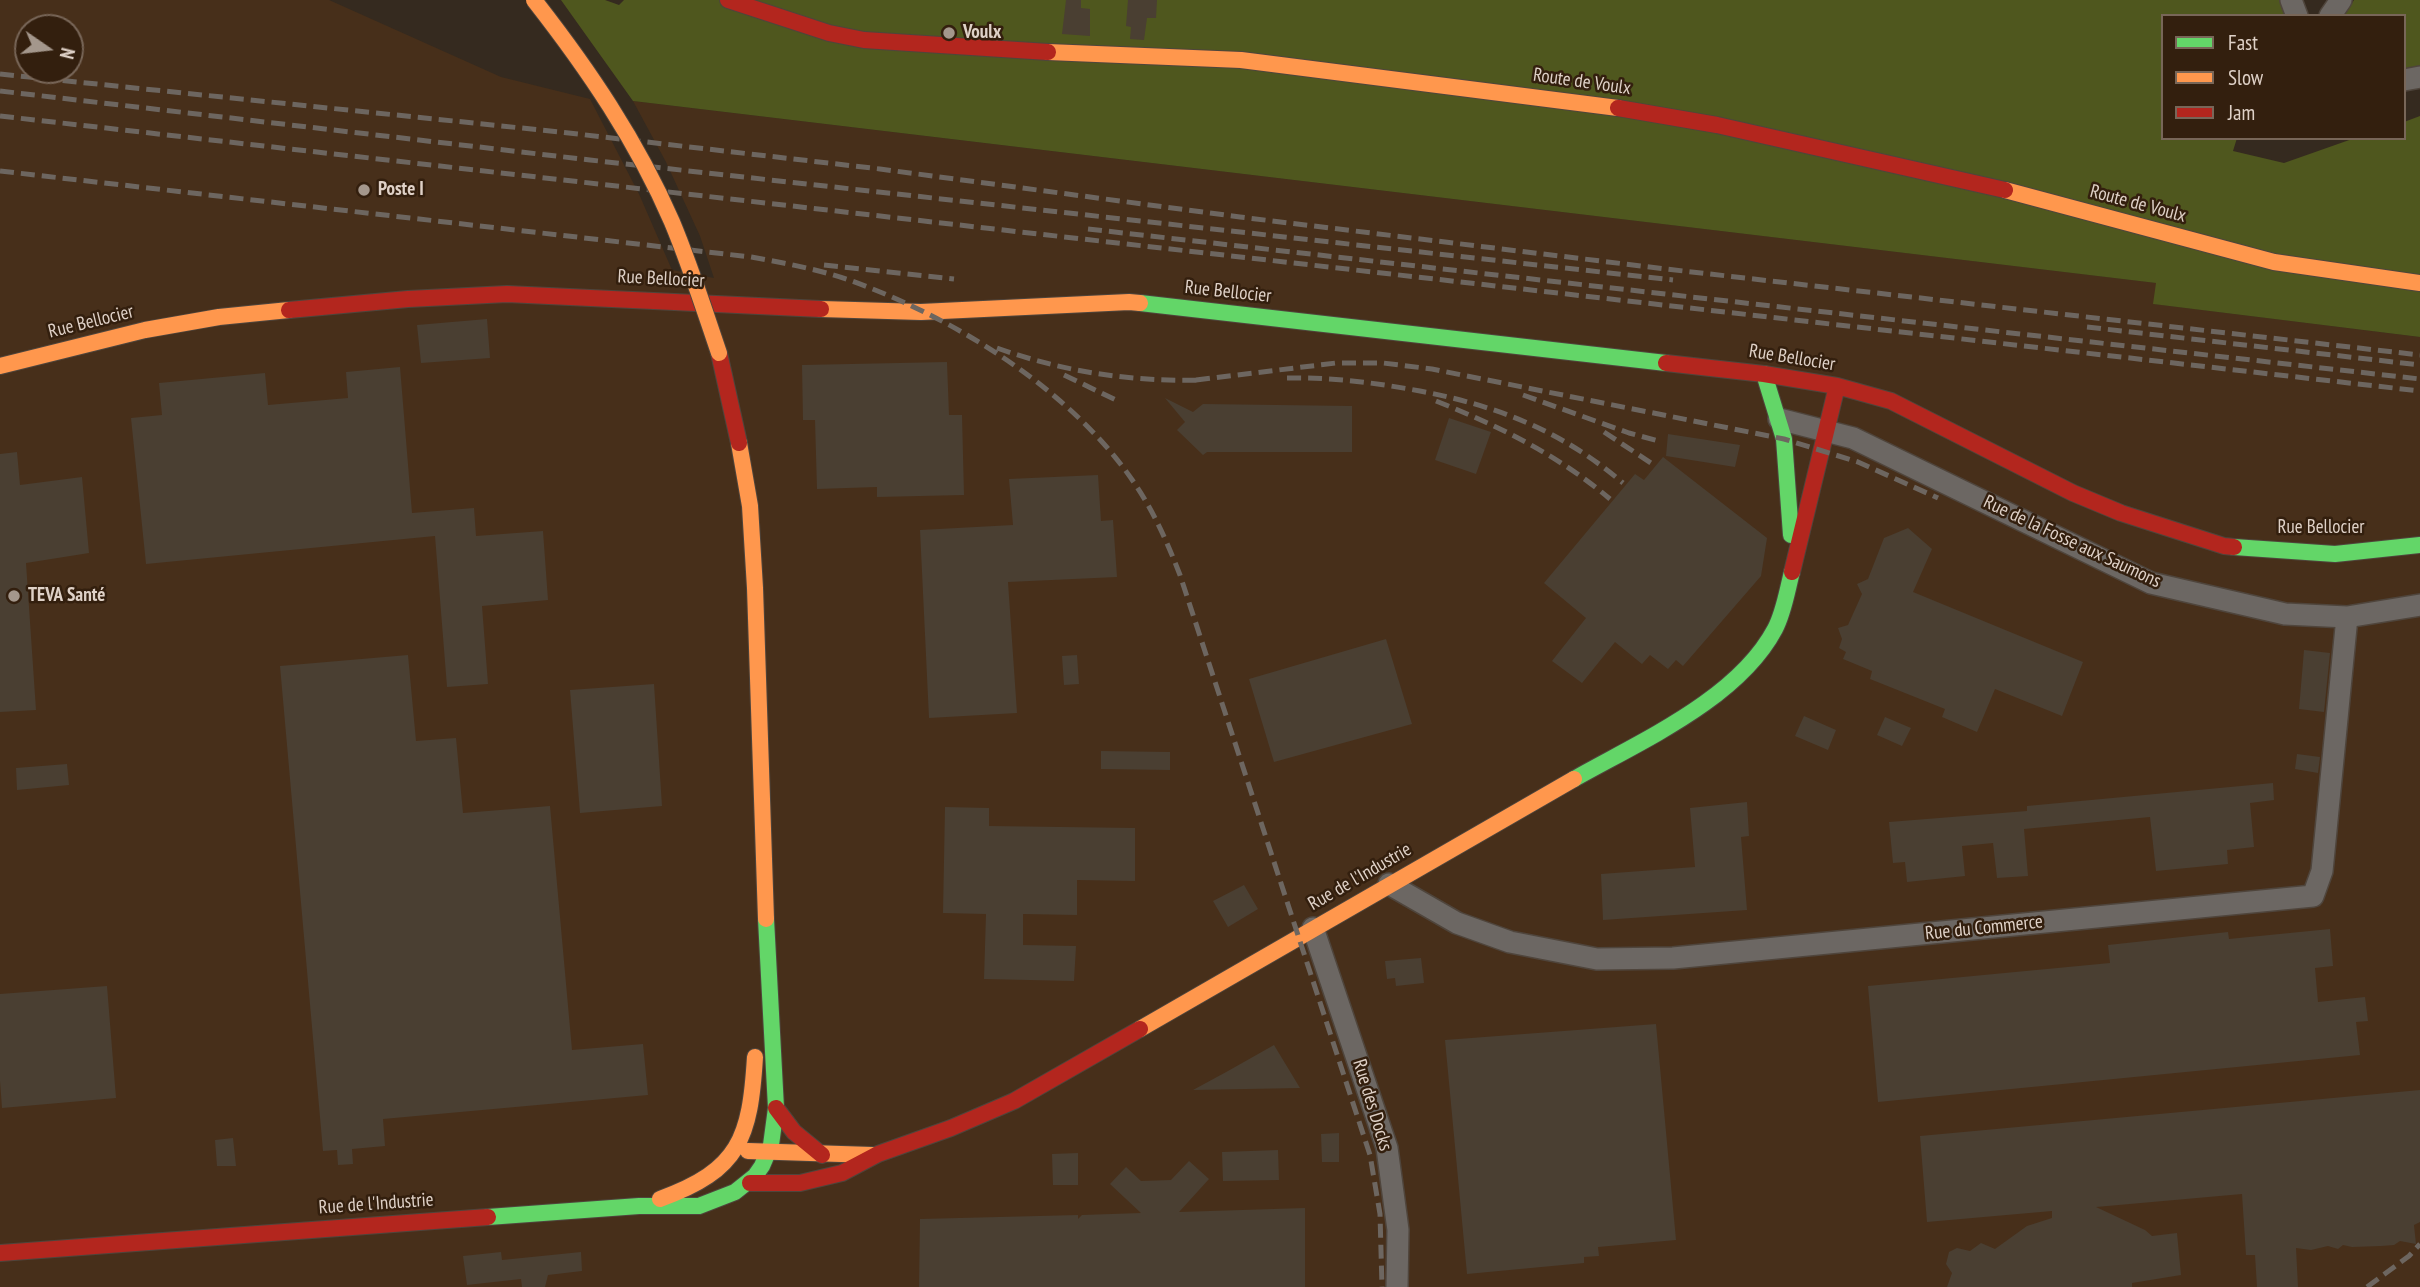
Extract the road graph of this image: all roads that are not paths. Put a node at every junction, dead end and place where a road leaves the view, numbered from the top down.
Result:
1 (534, 0) edge
2 (728, 0) edge
3 (2420, 283) edge
4 (0, 366) edge
5 (1764, 374) junction
6 (1837, 386) junction
7 (1779, 419) junction
8 (1826, 430) junction
9 (2420, 545) edge
10 (1793, 563) junction
11 (2420, 605) edge
12 (2347, 617) junction
13 (762, 871) junction
14 (1389, 884) junction
15 (1313, 928) junction
16 (776, 1108) junction
17 (737, 1151) junction
18 (769, 1152) junction
19 (878, 1154) junction
20 (822, 1155) junction
21 (761, 1170) junction
22 (750, 1183) junction
23 (779, 1183) junction
24 (639, 1206) junction
25 (0, 1253) edge
26 (1397, 1287) edge

1 - 13 main road, bridge
2 - 3 main road, Route de Voulx
4 - 5 main road, Rue Bellocier
5 - 6 main road, Rue Bellocier
5 - 7 main road
6 - 8 main road, Rue de l'Industrie
6 - 9 main road, Rue Bellocier
7 - 8 street, Rue de la Fosse aux Saumons
7 - 10 main road
8 - 10 main road, Rue de l'Industrie
8 - 12 street, Rue de la Fosse aux Saumons
10 - 14 main road, Rue de l'Industrie
11 - 12 street, Rue de la Fosse aux Saumons
12 - 14 street, Rue du Commerce
13 - 16 main road
13 - 17 main road
14 - 15 main road, Rue de l'Industrie
15 - 19 main road, Rue de l'Industrie
15 - 26 street, Rue des Docks
16 - 18 main road
16 - 20 main road
17 - 18 main road
17 - 21 main road
17 - 24 main road
18 - 20 main road
18 - 21 main road
19 - 20 main road
19 - 23 main road
21 - 22 main road
21 - 23 main road
22 - 23 main road
22 - 24 main road, Rue de l'Industrie
24 - 25 main road, Rue de l'Industrie

